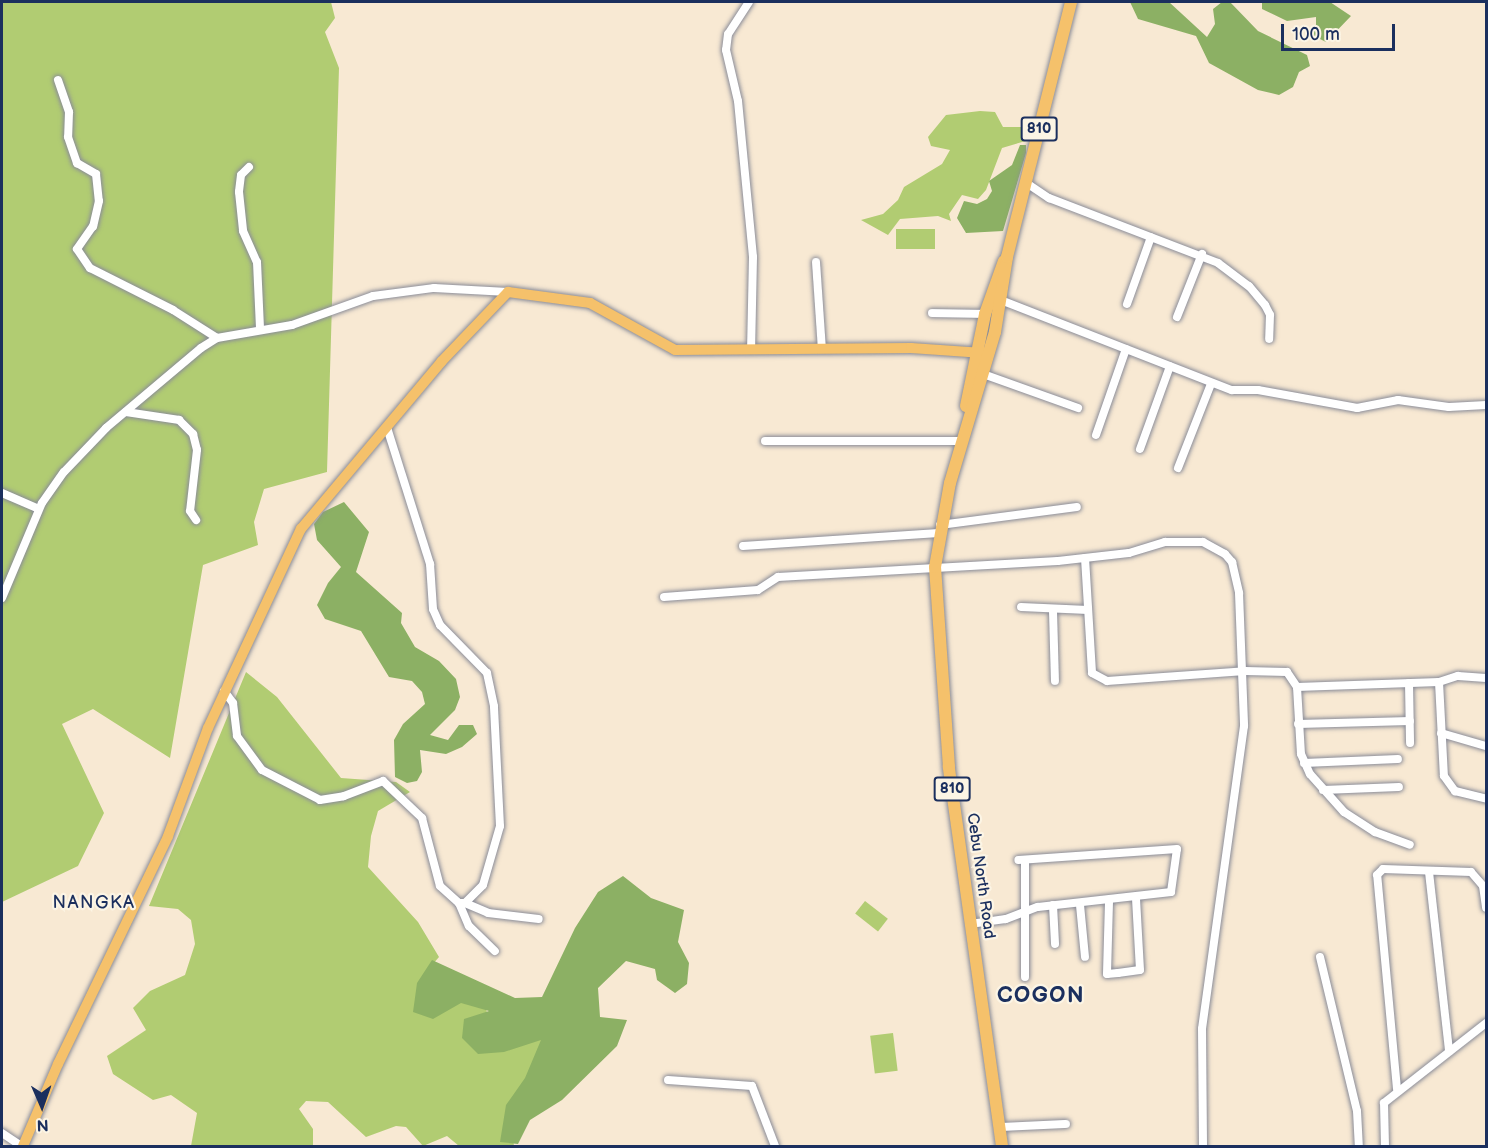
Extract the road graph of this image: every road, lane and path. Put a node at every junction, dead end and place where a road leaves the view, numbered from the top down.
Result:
1 (749, 2) edge
2 (1071, 2) edge
3 (58, 80) dead end
4 (249, 167) dead end
5 (1025, 182) junction
6 (1151, 237) junction
7 (1202, 254) junction
8 (816, 261) dead end
9 (508, 292) junction
10 (997, 298) junction
11 (1127, 304) dead end
12 (932, 312) dead end
13 (985, 314) junction
14 (1177, 317) dead end
15 (260, 329) junction
16 (980, 335) junction
17 (217, 338) junction
18 (993, 339) junction
19 (1269, 339) dead end
20 (751, 349) junction
21 (822, 349) junction
22 (1126, 349) junction
23 (976, 351) junction
24 (989, 355) junction
25 (1170, 366) junction
26 (984, 374) junction
27 (1211, 384) junction
28 (1486, 405) edge
29 (1078, 408) dead end
30 (126, 412) junction
31 (387, 428) junction
32 (1096, 435) dead end
33 (962, 437) junction
34 (765, 441) dead end
35 (1140, 449) dead end
36 (1178, 468) dead end
37 (2, 492) edge
38 (1077, 507) dead end
39 (39, 509) junction
40 (196, 520) dead end
41 (940, 529) junction
42 (743, 546) dead end
43 (1085, 558) junction
44 (935, 567) junction
45 (664, 597) dead end
46 (2, 598) edge
47 (1021, 607) dead end
48 (1088, 610) junction
49 (1053, 611) junction
50 (1245, 671) junction
51 (1486, 678) edge
52 (1055, 681) dead end
53 (1439, 682) junction
54 (1409, 683) junction
55 (1297, 687) junction
56 (225, 690) junction
57 (1410, 721) junction
58 (1298, 724) junction
59 (1441, 733) junction
60 (1410, 743) dead end
61 (1486, 746) edge
62 (1398, 759) dead end
63 (1304, 763) junction
64 (1399, 787) dead end
65 (1323, 790) junction
66 (1486, 799) edge
67 (1410, 845) dead end
68 (1429, 872) junction
69 (1136, 898) junction
70 (1109, 902) junction
71 (462, 903) junction
72 (1053, 905) junction
73 (1080, 905) junction
74 (1486, 908) edge
75 (1022, 912) junction
76 (539, 919) dead end
77 (970, 924) junction
78 (1055, 944) dead end
79 (495, 951) dead end
80 (1085, 957) dead end
81 (1320, 957) dead end
82 (1025, 977) dead end
83 (1486, 1023) edge
84 (1449, 1051) junction
85 (668, 1080) dead end
86 (1398, 1089) junction
87 (1066, 1124) dead end
88 (1000, 1127) junction
89 (2, 1133) edge
90 (22, 1146) edge
91 (775, 1146) edge
92 (1002, 1146) edge
93 (1203, 1146) edge
94 (1359, 1146) edge
95 (1385, 1146) edge

1 - 20 street
2 - 5 highway, Cebu North Road / 810
3 - 17 street
4 - 15 street
5 - 6 street
5 - 10 highway, Cebu North Road / 810
6 - 7 street
6 - 11 street
7 - 14 street
7 - 19 street
8 - 21 street
9 - 15 street
9 - 20 main road
9 - 31 main road
10 - 13 highway, Cebu North Road / 810
10 - 18 highway, Cebu North Road / 810
10 - 22 street
12 - 13 street
13 - 16 highway, Cebu North Road / 810
15 - 17 street
16 - 18 highway
16 - 23 highway, Cebu North Road / 810
17 - 30 street
18 - 24 highway, Cebu North Road / 810
20 - 21 main road
21 - 23 main road
22 - 25 street
22 - 32 street
23 - 24 main road
23 - 33 highway, Cebu North Road / 810
24 - 26 highway, Cebu North Road / 810
25 - 27 street
25 - 35 street
26 - 29 street
26 - 33 highway, Cebu North Road / 810
27 - 28 street
27 - 36 street
30 - 39 street
30 - 40 street
31 - 56 main road
31 - 71 street
33 - 34 street
33 - 41 highway, Cebu North Road / 810
37 - 39 street
38 - 41 street
39 - 46 street
41 - 42 street
41 - 44 highway, Cebu North Road / 810
43 - 44 street
43 - 48 street
43 - 50 street
44 - 45 street
44 - 77 highway, Cebu North Road / 810
47 - 49 street
48 - 49 street
48 - 50 street
49 - 52 street
50 - 55 street
50 - 93 street
51 - 53 street
53 - 54 street
53 - 59 street
54 - 55 street
54 - 57 street
55 - 58 street
56 - 71 street
56 - 90 main road
57 - 58 street
57 - 60 street
58 - 63 street
59 - 61 street
59 - 66 street
62 - 63 street
63 - 65 street
64 - 65 street
65 - 67 street
68 - 74 street
68 - 84 street
68 - 86 street
69 - 70 street
69 - 70 street
69 - 75 street
70 - 73 street
71 - 76 street
71 - 79 street
72 - 73 street
72 - 75 street
72 - 78 street
73 - 80 street
75 - 77 street
75 - 82 street
77 - 88 highway, Cebu North Road / 810
81 - 94 street
83 - 84 street
84 - 86 street
85 - 91 street
86 - 95 street
87 - 88 street
88 - 92 highway, Cebu North Road / 810
89 - 90 street

